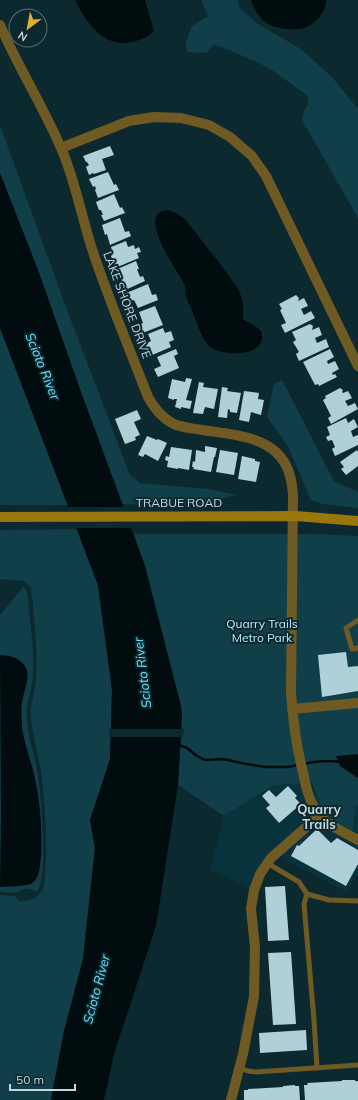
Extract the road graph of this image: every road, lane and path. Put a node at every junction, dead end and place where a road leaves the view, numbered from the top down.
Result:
1 (0, 25) edge
2 (61, 148) junction
3 (358, 366) edge
4 (292, 516) junction
5 (0, 517) edge
6 (358, 521) edge
7 (358, 620) edge
8 (358, 648) edge
9 (358, 703) edge
10 (292, 709) junction
11 (320, 815) junction
12 (358, 840) edge
13 (267, 863) junction
14 (307, 894) junction
15 (358, 901) edge
16 (358, 1065) edge
17 (240, 1068) junction
18 (317, 1068) junction
19 (231, 1100) edge

1 - 2 street, LAKE SHORE DRIVE
2 - 3 street
2 - 4 street, LAKE SHORE DRIVE
4 - 5 main road, TRABUE ROAD
4 - 6 main road, TRABUE ROAD
4 - 10 street, LAKE SHORE DRIVE
7 - 8 lane
9 - 10 street
10 - 11 street, LAKE SHORE DRIVE
11 - 12 street
11 - 13 street
13 - 14 lane
13 - 17 street
14 - 15 lane
14 - 18 lane
16 - 18 lane
17 - 18 lane
17 - 19 street

